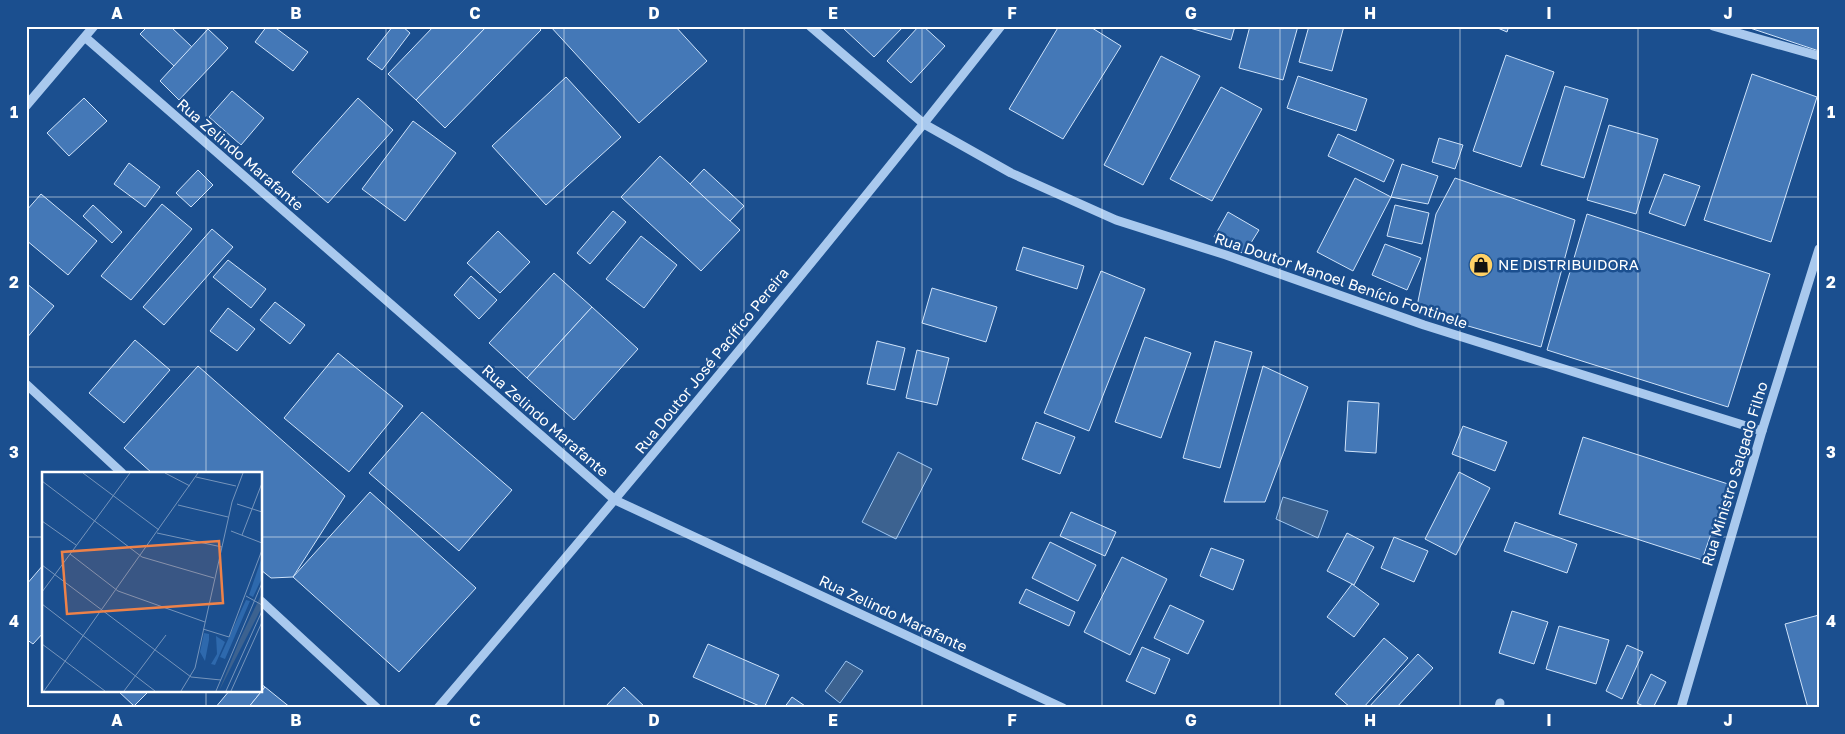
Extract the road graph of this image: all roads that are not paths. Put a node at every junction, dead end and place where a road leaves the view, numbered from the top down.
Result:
1 (94, 26) edge
2 (810, 26) edge
3 (1001, 26) edge
4 (1713, 26) edge
5 (86, 38) junction
6 (1819, 56) edge
7 (26, 106) edge
8 (924, 124) junction
9 (1819, 250) edge
10 (26, 384) edge
11 (1762, 431) junction
12 (121, 472) edge
13 (615, 500) junction
14 (262, 602) edge
15 (377, 708) edge
16 (438, 708) edge
17 (1063, 708) edge
18 (1681, 708) edge

1 - 5 street
2 - 8 street, Rua Doutor Manoel Benício Fontinele
3 - 8 street, Rua Doutor José Pacífico Pereira
4 - 6 street
5 - 7 street
5 - 13 street, Rua Zelindo Marafante
8 - 11 street, Rua Doutor Manoel Benício Fontinele
8 - 13 street, Rua Doutor José Pacífico Pereira
9 - 11 street, Rua Ministro Salgado Filho
10 - 12 street
11 - 18 street, Rua Ministro Salgado Filho
13 - 16 street, Rua Doutor José Pacífico Pereira
13 - 17 street, Rua Zelindo Marafante
14 - 15 street

